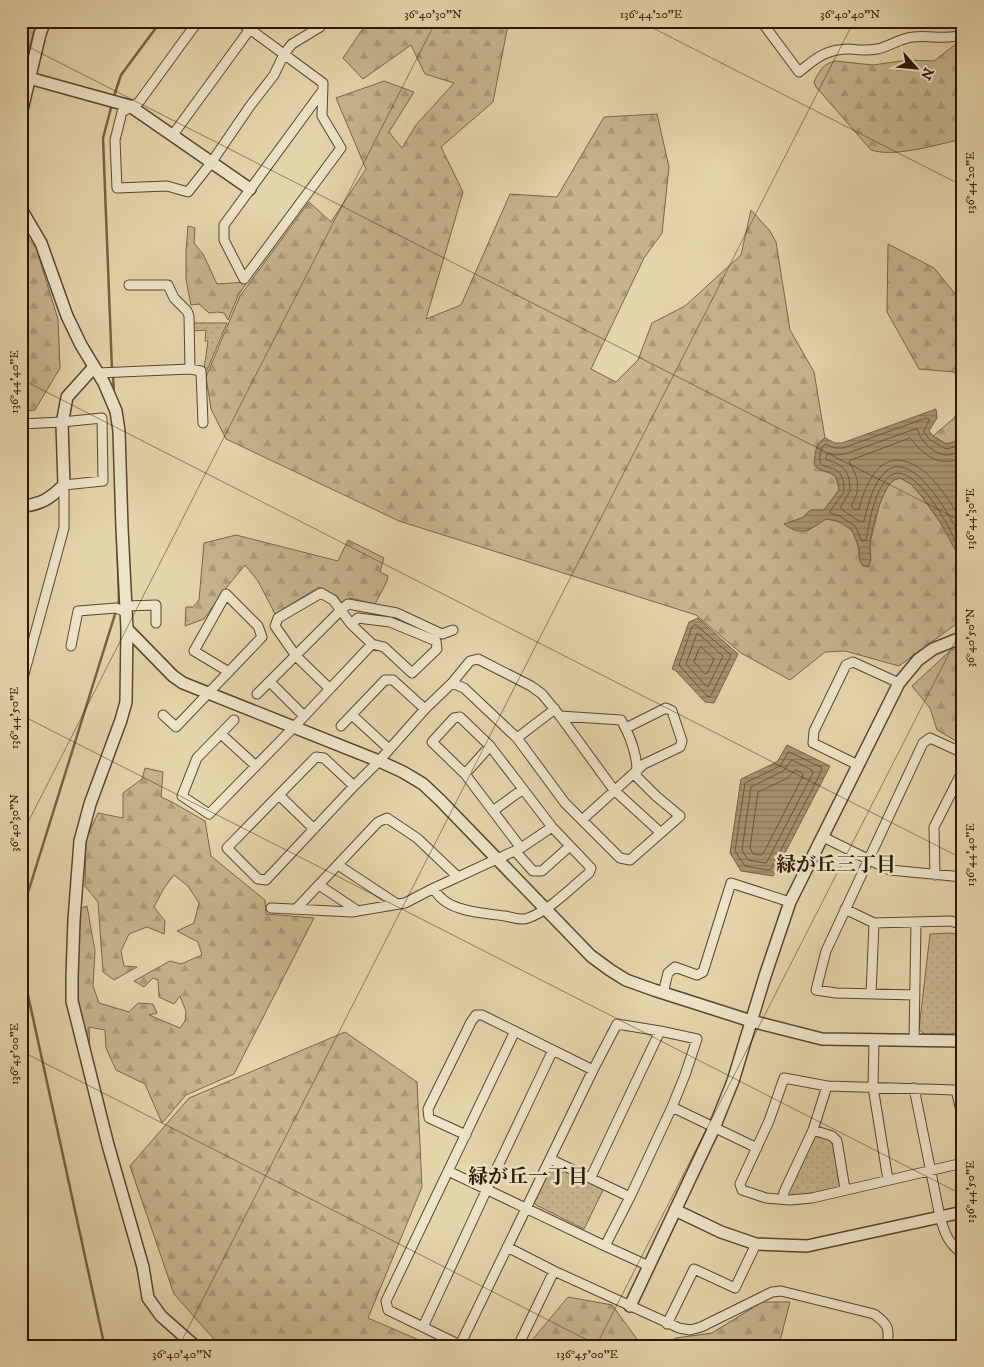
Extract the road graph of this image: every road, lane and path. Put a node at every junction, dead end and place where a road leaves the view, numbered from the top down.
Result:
1 (45, 21) edge
2 (124, 21) edge
3 (127, 21) edge
4 (198, 21) edge
5 (239, 21) edge
6 (325, 21) edge
7 (761, 21) edge
8 (250, 29) junction
9 (963, 35) edge
10 (284, 54) junction
11 (25, 79) edge
12 (323, 90) junction
13 (130, 106) junction
14 (21, 114) edge
15 (172, 136) junction
16 (211, 163) junction
17 (250, 189) junction
18 (21, 209) edge
19 (129, 286) dead end
20 (190, 369) junction
21 (104, 371) junction
22 (62, 422) junction
23 (203, 423) dead end
24 (21, 424) edge
25 (64, 485) junction
26 (21, 507) edge
27 (122, 609) junction
28 (340, 610) junction
29 (156, 623) dead end
30 (352, 624) junction
31 (127, 630) junction
32 (453, 630) dead end
33 (963, 637) edge
34 (372, 644) junction
35 (72, 646) dead end
36 (296, 656) junction
37 (229, 672) junction
38 (270, 682) junction
39 (452, 683) junction
40 (899, 683) junction
41 (21, 685) edge
42 (330, 689) junction
43 (208, 694) junction
44 (257, 694) dead end
45 (425, 709) junction
46 (558, 713) junction
47 (164, 715) dead end
48 (352, 715) junction
49 (304, 716) junction
50 (234, 720) dead end
51 (341, 726) dead end
52 (294, 728) junction
53 (626, 728) junction
54 (221, 734) junction
55 (517, 738) junction
56 (490, 746) junction
57 (389, 749) junction
58 (963, 753) edge
59 (379, 761) junction
60 (858, 764) junction
61 (256, 766) junction
62 (963, 770) edge
63 (638, 771) junction
64 (465, 774) junction
65 (354, 786) junction
66 (523, 789) junction
67 (614, 790) junction
68 (278, 795) junction
69 (493, 812) junction
70 (582, 820) junction
71 (552, 827) junction
72 (314, 829) junction
73 (661, 833) junction
74 (823, 837) junction
75 (570, 846) junction
76 (518, 850) junction
77 (498, 859) junction
78 (868, 859) junction
79 (338, 865) junction
80 (936, 874) junction
81 (458, 877) junction
82 (963, 877) edge
83 (319, 884) junction
84 (434, 888) junction
85 (790, 902) junction
86 (397, 904) junction
87 (271, 908) dead end
88 (296, 909) junction
89 (546, 909) junction
90 (845, 909) junction
91 (358, 911) junction
92 (916, 922) junction
93 (874, 923) junction
94 (963, 925) edge
95 (663, 993) junction
96 (871, 994) junction
97 (915, 995) junction
98 (751, 1021) junction
99 (516, 1031) junction
100 (660, 1031) junction
101 (874, 1040) junction
102 (914, 1040) junction
103 (963, 1041) edge
104 (553, 1050) junction
105 (593, 1070) junction
106 (827, 1086) junction
107 (873, 1087) junction
108 (914, 1088) junction
109 (672, 1107) junction
110 (963, 1119) edge
111 (714, 1128) junction
112 (813, 1130) junction
113 (466, 1135) junction
114 (757, 1148) junction
115 (550, 1159) junction
116 (963, 1163) edge
117 (931, 1170) junction
118 (448, 1171) junction
119 (591, 1177) junction
120 (888, 1180) junction
121 (487, 1189) junction
122 (845, 1190) junction
123 (630, 1197) junction
124 (783, 1199) junction
125 (526, 1208) junction
126 (675, 1210) junction
127 (963, 1212) edge
128 (940, 1217) junction
129 (756, 1244) junction
130 (605, 1246) junction
131 (507, 1247) junction
132 (963, 1254) edge
133 (649, 1266) junction
134 (554, 1270) junction
135 (630, 1306) junction
136 (667, 1324) junction
137 (423, 1327) junction
138 (461, 1345) edge
139 (195, 1346) edge
140 (518, 1346) edge
141 (887, 1346) edge

1 - 11 street
2 - 3 street
4 - 13 street
5 - 8 street
6 - 10 street
7 - 9 street
8 - 10 street
8 - 15 street
10 - 12 street
10 - 16 street
11 - 13 street
11 - 14 street
12 - 17 street
12 - 17 street
13 - 15 street
13 - 16 street
15 - 16 street
16 - 17 street
18 - 21 street
19 - 20 street
20 - 21 street
20 - 23 street
21 - 22 street
21 - 27 street
22 - 24 street
22 - 25 street
22 - 25 street
25 - 26 street
25 - 41 street
27 - 29 street
27 - 31 street
27 - 35 street
28 - 30 street
28 - 32 street
28 - 36 street
28 - 36 street
30 - 34 street
30 - 34 street
31 - 43 street
31 - 139 street
33 - 40 street
34 - 42 street
36 - 38 street
36 - 42 street
37 - 37 street
37 - 43 street
38 - 44 street
38 - 49 street
39 - 45 street
39 - 46 street
39 - 55 street
40 - 60 street
40 - 60 street
42 - 49 street
43 - 47 street
43 - 52 street
45 - 48 street
45 - 57 street
46 - 53 street
46 - 55 street
46 - 67 street
48 - 51 street
48 - 57 street
49 - 52 street
50 - 54 street
52 - 59 street
52 - 61 street
53 - 63 street
53 - 63 street
54 - 61 street
54 - 61 street
55 - 70 street
56 - 64 street
56 - 64 street
56 - 66 street
57 - 59 street
58 - 78 street
59 - 65 street
59 - 77 street
60 - 74 street
62 - 80 street
63 - 67 street
63 - 73 street
64 - 69 street
65 - 68 street
65 - 72 street
66 - 69 street
66 - 71 street
67 - 70 street
67 - 73 street
68 - 72 street
68 - 72 street
69 - 76 street
70 - 73 street
71 - 75 street
71 - 76 street
74 - 78 street
74 - 85 street
75 - 76 street
75 - 89 street
76 - 77 street
77 - 81 street
77 - 89 street
78 - 80 street
78 - 90 street
79 - 81 street
79 - 83 street
79 - 86 street
80 - 82 street
81 - 84 street
83 - 88 street
83 - 91 street
84 - 86 street
84 - 89 street
85 - 95 street
85 - 98 street
86 - 91 street
87 - 88 street
88 - 91 street
89 - 95 street
90 - 93 street
90 - 96 street
92 - 93 street
92 - 94 street
92 - 97 street
93 - 96 street
95 - 98 street
96 - 97 street
97 - 102 street
98 - 101 street
98 - 111 street
99 - 104 street
99 - 113 street
99 - 113 street
100 - 105 street
100 - 109 street
100 - 119 street
101 - 102 street
101 - 107 street
102 - 103 street
104 - 105 street
104 - 121 street
105 - 115 street
106 - 107 street
106 - 112 street
106 - 114 street
107 - 108 street
107 - 120 street
108 - 110 street
108 - 117 street
109 - 111 street
109 - 123 street
111 - 114 street
111 - 126 street
112 - 122 street
112 - 124 street
113 - 118 street
114 - 124 street
115 - 119 street
115 - 125 street
116 - 117 street
117 - 120 street
117 - 128 street
118 - 121 street
118 - 137 street
119 - 123 street
120 - 122 street
121 - 125 street
121 - 137 street
122 - 124 street
123 - 130 street
125 - 130 street
125 - 131 street
126 - 129 street
126 - 133 street
127 - 128 street
128 - 129 street
128 - 132 street
129 - 136 street
130 - 133 street
131 - 134 street
131 - 138 street
133 - 135 street
134 - 135 street
134 - 140 street
135 - 136 street
136 - 141 street
137 - 138 street

